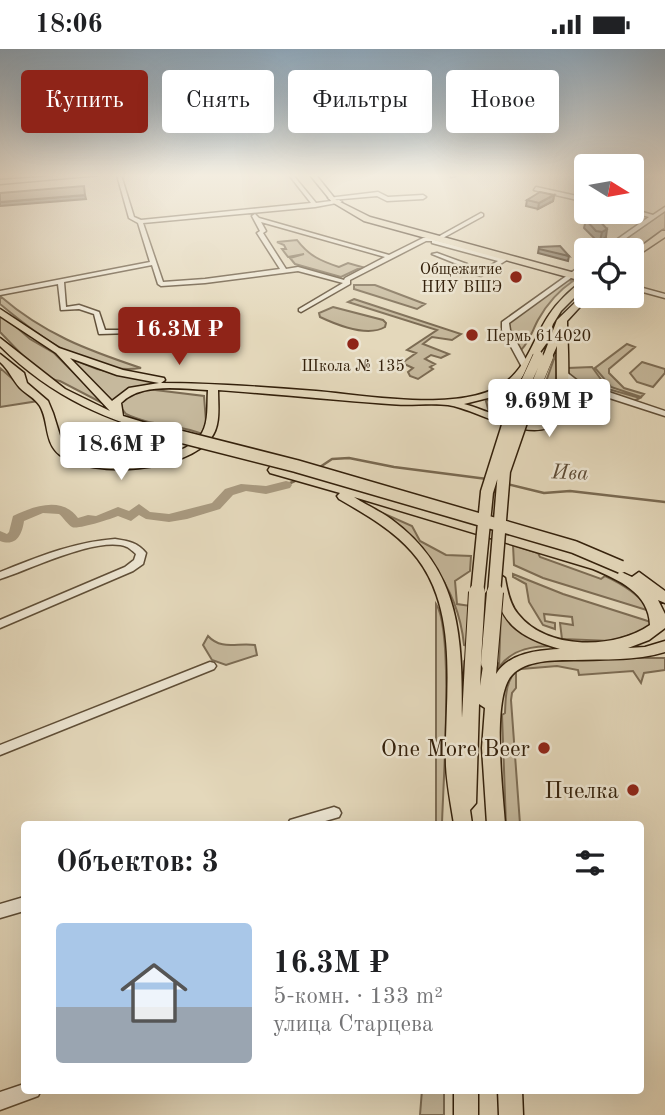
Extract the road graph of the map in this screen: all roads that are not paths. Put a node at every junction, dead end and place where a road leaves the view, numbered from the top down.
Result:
1 (141, 225) edge
2 (260, 225) edge
3 (277, 225) edge
4 (385, 225) edge
5 (462, 225) edge
6 (643, 225) edge
7 (665, 233) edge
8 (623, 238) edge
9 (433, 240) junction
10 (644, 248) edge
11 (435, 254) dead end
12 (390, 257) junction
13 (507, 258) junction
14 (155, 263) junction
15 (284, 270) junction
16 (573, 274) joint
17 (61, 281) junction
18 (348, 283) junction
19 (574, 291) edge
20 (644, 292) edge
21 (0, 293) edge
22 (665, 298) edge
23 (574, 308) edge
24 (301, 310) dead end
25 (0, 312) edge
26 (562, 320) junction
27 (543, 337) junction
28 (144, 340) dead end
29 (0, 341) edge
30 (56, 350) junction
31 (543, 356) junction
32 (0, 357) edge
33 (526, 367) junction
34 (15, 371) junction
35 (562, 373) junction
36 (209, 387) junction
37 (486, 395) junction
38 (614, 398) junction
39 (421, 402) junction
40 (561, 403) junction
41 (117, 413) junction
42 (665, 414) edge
43 (488, 416) junction
44 (131, 428) junction
45 (174, 439) junction
46 (72, 457) junction
47 (300, 478) junction
48 (495, 566) junction
49 (616, 570) junction
50 (0, 576) edge
51 (665, 598) edge
52 (0, 624) edge
53 (665, 646) edge
54 (481, 662) junction
55 (210, 666) dead end
56 (0, 750) edge
57 (492, 757) junction
58 (334, 813) dead end
59 (306, 821) edge
60 (464, 821) edge
61 (464, 821) edge
62 (496, 821) edge
63 (21, 905) edge
64 (0, 911) edge
65 (21, 1094) edge
66 (466, 1094) edge
67 (510, 1094) edge
68 (0, 1101) edge
69 (466, 1115) edge
70 (511, 1115) edge

1 - 14 street
2 - 15 street
3 - 12 street
4 - 9 main road
5 - 9 street
6 - 8 street
7 - 10 main road
9 - 12 street
9 - 13 main road
11 - 13 street
12 - 18 street
13 - 16 main road
14 - 15 street
14 - 17 street
15 - 18 street
16 - 33 street
17 - 21 street
17 - 28 street
18 - 24 street
19 - 27 main road
20 - 22 street
23 - 26 main road
25 - 30 main road
26 - 31 main road
26 - 35 main road
27 - 31 main road
27 - 33 main road
29 - 44 main road
30 - 36 main road
30 - 41 main road
31 - 48 main road, bridge
31 - 54 main road, bridge
32 - 34 main road
33 - 37 main road
34 - 44 main road
34 - 46 main road
35 - 38 street
35 - 40 main road
36 - 39 main road
36 - 41 main road
36 - 46 main road
37 - 39 main road
37 - 43 main road
38 - 40 street
38 - 42 street
39 - 43 main road
40 - 43 main road
41 - 44 main road
44 - 45 main road
44 - 46 main road
45 - 47 main road
45 - 49 main road, bridge
47 - 49 main road, bridge
47 - 61 main road
48 - 49 main road, bridge
48 - 54 main road, bridge
49 - 51 main road
50 - 52 street
53 - 57 main road
54 - 57 main road
54 - 60 main road
55 - 56 street
57 - 62 main road
58 - 59 street
63 - 64 street
65 - 68 street
66 - 69 main road
67 - 70 main road

